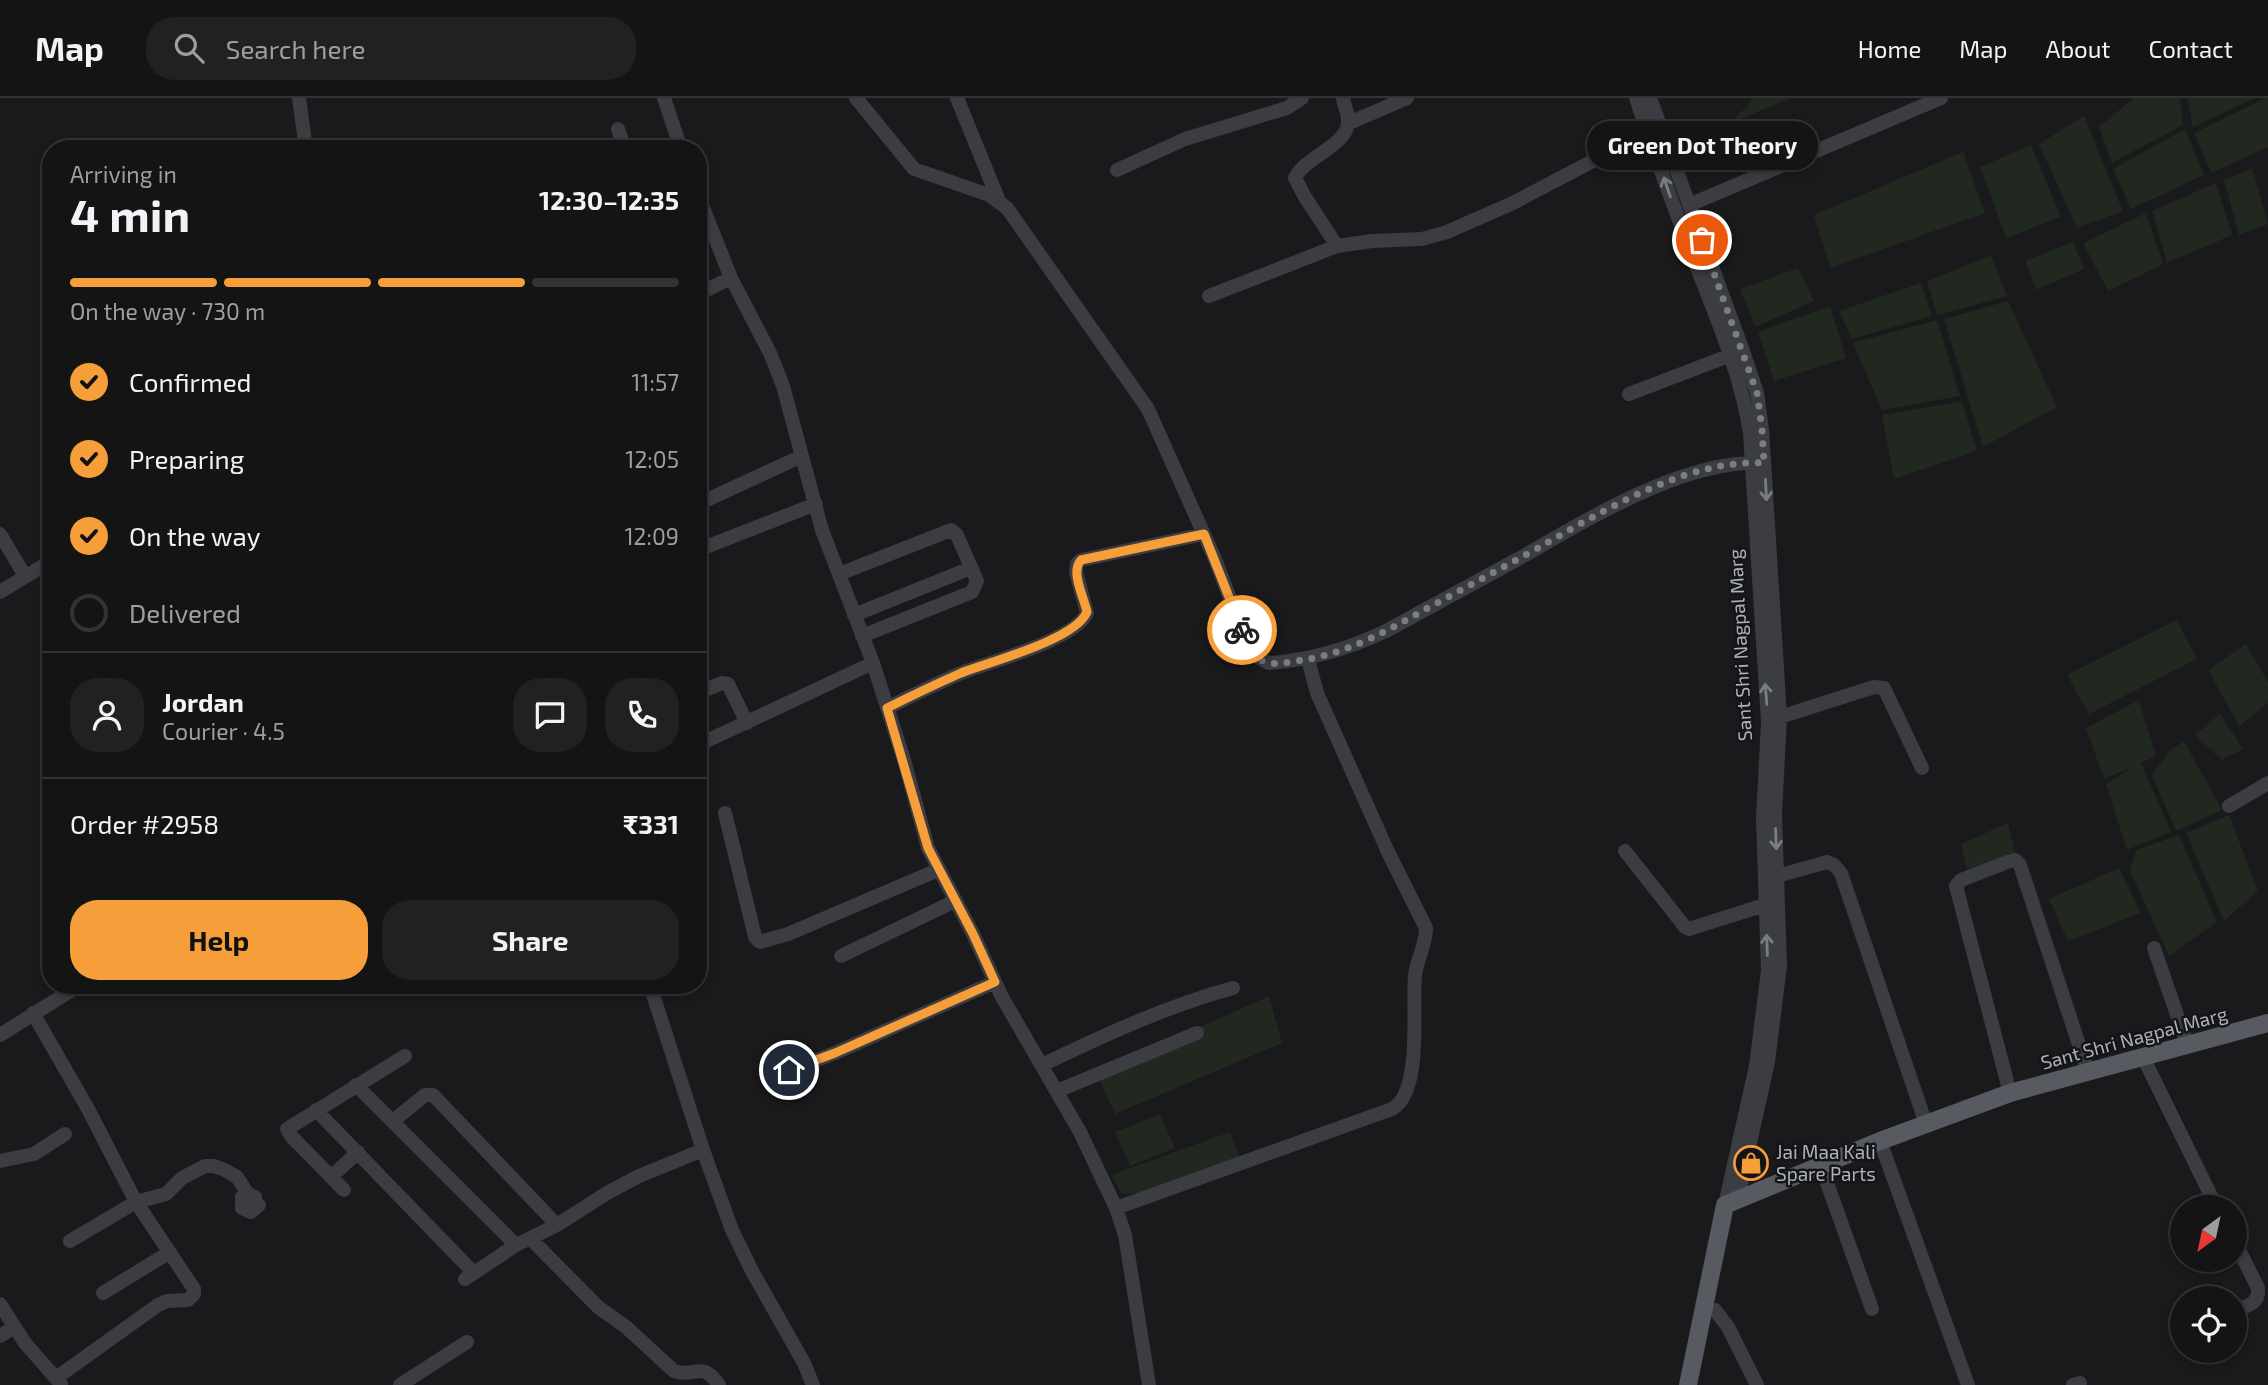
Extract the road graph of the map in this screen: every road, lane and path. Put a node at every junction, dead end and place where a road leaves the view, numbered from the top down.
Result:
1 (299, 98) edge
2 (664, 98) edge
3 (856, 98) edge
4 (957, 98) edge
5 (1302, 98) edge
6 (1343, 98) edge
7 (1407, 98) edge
8 (1636, 98) edge
9 (1650, 98) edge
10 (1941, 98) edge
11 (1349, 122) junction
12 (618, 129) dead end
13 (1648, 132) junction
14 (305, 140) edge
15 (622, 140) edge
16 (678, 140) edge
17 (1117, 170) dead end
18 (999, 201) junction
19 (1687, 214) junction
20 (707, 218) edge
21 (1338, 246) junction
22 (731, 278) junction
23 (707, 290) edge
24 (1209, 296) dead end
25 (1731, 355) junction
26 (1629, 394) dead end
27 (803, 456) junction
28 (1758, 462) junction
29 (707, 500) edge
30 (816, 504) junction
31 (0, 534) edge
32 (1204, 534) junction
33 (707, 546) edge
34 (42, 566) edge
35 (971, 568) junction
36 (839, 574) junction
37 (25, 576) junction
38 (0, 592) edge
39 (854, 615) junction
40 (862, 636) junction
41 (1308, 659) junction
42 (873, 663) junction
43 (707, 689) edge
44 (887, 708) junction
45 (1780, 717) junction
46 (747, 723) junction
47 (707, 741) edge
48 (1922, 768) dead end
49 (2268, 784) edge
50 (2230, 806) dead end
51 (725, 813) dead end
52 (1625, 851) dead end
53 (938, 870) junction
54 (1777, 876) junction
55 (955, 901) junction
56 (1772, 902) junction
57 (2154, 948) dead end
58 (841, 956) dead end
59 (995, 982) junction
60 (1233, 988) dead end
61 (65, 994) edge
62 (653, 994) edge
63 (33, 1013) junction
64 (2268, 1023) edge
65 (1197, 1033) dead end
66 (0, 1035) edge
67 (2187, 1044) junction
68 (405, 1056) dead end
69 (2143, 1057) junction
70 (1042, 1065) junction
71 (789, 1070) dead end
72 (2088, 1072) junction
73 (356, 1085) junction
74 (1057, 1091) junction
75 (2010, 1093) junction
76 (316, 1110) junction
77 (393, 1121) junction
78 (1926, 1124) junction
79 (65, 1134) dead end
80 (1880, 1141) junction
81 (703, 1150) junction
82 (358, 1152) junction
83 (0, 1161) edge
84 (1821, 1167) junction
85 (331, 1177) junction
86 (344, 1190) dead end
87 (2211, 1195) edge
88 (254, 1199) dead end
89 (136, 1202) junction
90 (1731, 1204) junction
91 (1116, 1208) junction
92 (557, 1225) junction
93 (530, 1238) junction
94 (70, 1241) dead end
95 (516, 1245) junction
96 (170, 1252) junction
97 (2247, 1267) edge
98 (103, 1293) dead end
99 (0, 1304) edge
100 (2247, 1305) edge
101 (1872, 1309) dead end
102 (1715, 1310) junction
103 (14, 1327) junction
104 (0, 1336) edge
105 (467, 1342) dead end
106 (59, 1382) edge
107 (400, 1385) edge
108 (719, 1385) edge
109 (813, 1385) edge
110 (1149, 1385) edge
111 (1688, 1385) edge
112 (1699, 1385) edge
113 (1757, 1385) edge
114 (1968, 1385) edge

1 - 14 street
2 - 16 street
3 - 18 street
4 - 18 street
5 - 17 street
6 - 11 street
7 - 11 street
8 - 13 street, Sant Shri Nagpal Marg
9 - 19 street, Sant Shri Nagpal Marg
10 - 19 street
11 - 21 street
12 - 15 street
19 -> 13 street, Sant Shri Nagpal Marg
13 - 21 street
18 - 32 street
19 - 25 street, Sant Shri Nagpal Marg
19 - 28 street, Sant Shri Nagpal Marg
20 - 22 street
21 - 24 street
22 - 23 street
22 - 27 street
25 - 26 street
25 - 28 street, Sant Shri Nagpal Marg
27 - 29 street
27 - 30 street
28 - 41 street
28 -> 45 street, Sant Shri Nagpal Marg
56 -> 28 street, Sant Shri Nagpal Marg
30 - 33 street
30 - 36 street
31 - 37 street
32 - 41 street
32 - 44 street
34 - 37 street
35 - 36 street
35 - 39 street
35 - 40 street
36 - 39 street
37 - 38 street
39 - 40 street
40 - 42 street
41 - 91 street
42 - 44 street
42 - 46 street
43 - 46 street
44 - 53 street
45 - 48 street
45 -> 54 street, Sant Shri Nagpal Marg
46 - 47 street
49 - 50 street
51 - 53 street
52 - 56 street
53 - 55 street
54 - 56 street, Sant Shri Nagpal Marg
54 - 78 street
55 - 58 street
55 - 59 street
56 - 90 street, Sant Shri Nagpal Marg
57 - 67 street
59 - 70 street
59 - 71 street
60 - 70 street
61 - 63 street
62 - 81 street
63 - 66 street
63 - 89 street
64 - 67 main road, Sant Shri Nagpal Marg
65 - 74 street
67 - 69 main road, Sant Shri Nagpal Marg
68 - 73 street
69 - 72 main road, Sant Shri Nagpal Marg
69 - 87 street
70 - 74 street
72 - 75 main road, Sant Shri Nagpal Marg
72 - 75 street
73 - 76 street
73 - 77 street
74 - 91 street
75 - 78 main road, Sant Shri Nagpal Marg
76 - 82 street
76 - 85 street
77 - 92 street
77 - 95 street
78 - 80 main road, Sant Shri Nagpal Marg
79 - 83 street
80 - 84 main road, Sant Shri Nagpal Marg
80 - 114 street
81 - 92 street
81 - 109 street
82 - 85 street
82 - 95 street
84 - 90 main road, Sant Shri Nagpal Marg
84 - 101 street
85 - 86 street
88 - 89 street
89 - 94 street
89 - 96 street
90 - 102 main road, Sant Shri Nagpal Marg
90 - 111 main road, Sant Shri Nagpal Marg
91 - 110 street
92 - 93 street
93 - 95 street
93 - 108 street
96 - 98 street
96 - 106 street
97 - 100 street
99 - 103 street
102 - 112 main road, Sant Shri Nagpal Marg
102 - 113 street
103 - 104 street
103 - 106 street
105 - 107 street

